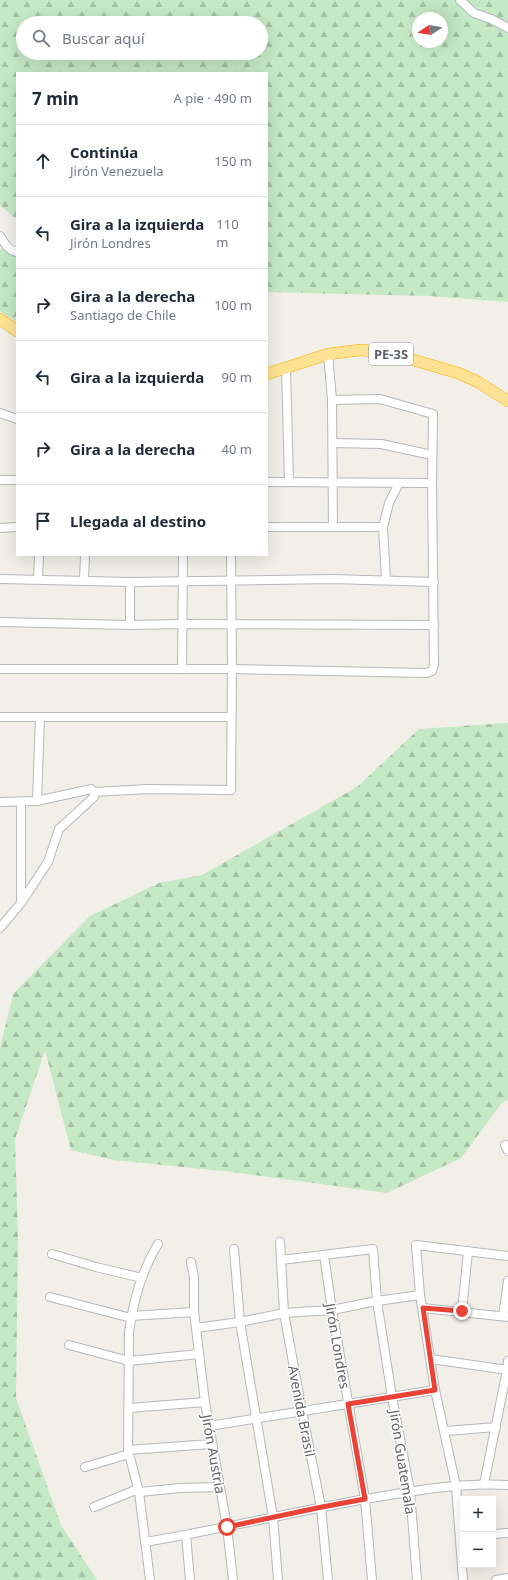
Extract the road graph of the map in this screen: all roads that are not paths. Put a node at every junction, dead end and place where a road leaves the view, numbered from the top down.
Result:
1 (460, 0) edge
2 (508, 28) edge
3 (0, 236) edge
4 (16, 252) edge
5 (0, 319) edge
6 (16, 330) edge
7 (328, 354) junction
8 (286, 367) junction
9 (268, 374) edge
10 (332, 400) junction
11 (508, 401) edge
12 (0, 413) edge
13 (16, 419) edge
14 (333, 443) junction
15 (432, 456) junction
16 (0, 480) edge
17 (16, 480) edge
18 (333, 481) junction
19 (268, 482) edge
20 (289, 482) junction
21 (399, 483) junction
22 (432, 483) junction
23 (16, 527) edge
24 (268, 527) edge
25 (333, 527) junction
26 (383, 527) junction
27 (0, 528) edge
28 (39, 556) edge
29 (85, 556) edge
30 (183, 556) edge
31 (230, 556) edge
32 (0, 579) edge
33 (38, 579) junction
34 (386, 580) junction
35 (182, 581) junction
36 (230, 581) junction
37 (84, 582) junction
38 (130, 582) junction
39 (434, 582) junction
40 (0, 622) edge
41 (182, 624) junction
42 (231, 624) junction
43 (130, 625) junction
44 (434, 625) junction
45 (0, 669) edge
46 (232, 669) junction
47 (182, 670) junction
48 (0, 717) edge
49 (40, 717) junction
50 (231, 717) junction
51 (94, 792) junction
52 (37, 801) junction
53 (0, 802) edge
54 (21, 802) junction
55 (21, 903) junction
56 (0, 928) edge
57 (280, 1242) dead end
58 (158, 1244) dead end
59 (234, 1249) dead end
60 (468, 1251) junction
61 (52, 1254) dead end
62 (324, 1255) junction
63 (508, 1256) edge
64 (281, 1260) junction
65 (191, 1262) dead end
66 (142, 1278) junction
67 (508, 1281) edge
68 (420, 1295) junction
69 (50, 1297) dead end
70 (377, 1301) junction
71 (423, 1308) junction
72 (332, 1310) junction
73 (462, 1311) junction
74 (194, 1312) junction
75 (284, 1313) junction
76 (506, 1316) edge
77 (131, 1317) junction
78 (240, 1322) junction
79 (196, 1328) junction
80 (69, 1346) dead end
81 (199, 1354) junction
82 (431, 1359) junction
83 (129, 1361) junction
84 (508, 1361) edge
85 (508, 1370) edge
86 (435, 1390) junction
87 (392, 1397) junction
88 (205, 1402) junction
89 (348, 1404) junction
90 (129, 1408) junction
91 (302, 1412) junction
92 (256, 1418) junction
93 (209, 1426) junction
94 (496, 1426) junction
95 (446, 1431) junction
96 (211, 1444) junction
97 (129, 1452) junction
98 (85, 1467) dead end
99 (484, 1484) junction
100 (508, 1485) edge
101 (456, 1486) junction
102 (220, 1487) junction
103 (138, 1490) junction
104 (410, 1491) junction
105 (365, 1499) junction
106 (94, 1507) dead end
107 (322, 1507) junction
108 (273, 1517) junction
109 (227, 1527) junction
110 (462, 1532) edge
111 (508, 1533) edge
112 (496, 1534) edge
113 (186, 1535) junction
114 (145, 1542) junction
115 (463, 1568) edge
116 (508, 1578) edge
117 (150, 1580) edge
118 (190, 1580) edge
119 (233, 1580) edge
120 (278, 1580) edge
121 (328, 1580) edge
122 (372, 1580) edge
123 (417, 1580) edge
124 (463, 1580) edge
125 (496, 1580) edge

1 - 2 street
3 - 4 street
5 - 6 highway
7 - 8 highway, PE-3S
7 - 10 street
7 - 11 highway, PE-3S
8 - 9 highway, PE-3S
8 - 20 street
10 - 14 street
10 - 15 street
12 - 13 street
14 - 15 street
14 - 18 street
15 - 22 street
16 - 17 street
18 - 20 street
18 - 21 street
18 - 25 street
19 - 20 street
21 - 22 street
21 - 26 street
22 - 39 street
23 - 27 street
24 - 25 street
25 - 26 street
26 - 34 street
28 - 33 street
29 - 37 street
30 - 35 street
31 - 36 street
32 - 33 street
33 - 37 street
34 - 36 street
34 - 39 street
35 - 36 street
35 - 38 street
35 - 41 street
36 - 42 street
37 - 38 street
38 - 43 street
39 - 44 street
40 - 43 street
41 - 42 street
41 - 43 street
41 - 47 street
42 - 44 street
42 - 46 street
44 - 46 street
45 - 47 street
46 - 47 street
46 - 50 street
48 - 49 street
49 - 50 street
49 - 52 street
50 - 51 street
51 - 52 street
51 - 55 street
52 - 54 street
53 - 54 street
54 - 55 street
55 - 56 street
57 - 64 street, Avenida Brasil
58 - 66 street
59 - 78 street
60 - 63 street
60 - 68 street
60 - 73 street
61 - 66 street
62 - 64 street
62 - 70 street, Jirón Guatemala
62 - 72 street, Jirón Londres
64 - 75 street, Avenida Brasil
65 - 74 street, Jirón Austria
66 - 77 street
67 - 76 street
68 - 70 street
68 - 71 street
69 - 77 street
70 - 72 street
70 - 87 street, Jirón Guatemala
71 - 73 street
71 - 82 street
72 - 75 street
72 - 89 street, Jirón Londres
73 - 76 street
74 - 77 street
74 - 79 street, Jirón Austria
75 - 78 street
75 - 91 street, Avenida Brasil
77 - 83 street
78 - 79 street
78 - 92 street
79 - 81 street, Jirón Austria
80 - 83 street
81 - 83 street
81 - 88 street, Jirón Austria
82 - 85 street
82 - 86 street
83 - 90 street
84 - 85 street
85 - 94 street
86 - 87 street
86 - 95 street
87 - 89 street
87 - 104 street, Jirón Guatemala
88 - 90 street
88 - 93 street, Jirón Austria
89 - 91 street
89 - 105 street, Jirón Londres
90 - 97 street
91 - 92 street
91 - 107 street, Avenida Brasil
92 - 93 street
92 - 108 street
93 - 96 street, Jirón Austria
94 - 95 street
94 - 99 street
95 - 101 street
96 - 97 street
96 - 102 street, Jirón Austria
97 - 98 street
97 - 103 street
99 - 100 street
99 - 101 street
101 - 104 street
101 - 110 street
102 - 103 street
102 - 109 street, Jirón Austria
103 - 106 street
103 - 114 street
104 - 105 street
104 - 123 street, Jirón Guatemala
105 - 107 street
105 - 122 street, Jirón Londres
107 - 108 street
107 - 121 street, Avenida Brasil
108 - 109 street
108 - 120 street
109 - 113 street
109 - 119 street, Jirón Austria
111 - 112 street
113 - 114 street
113 - 118 street
114 - 117 street
115 - 124 street
116 - 125 street

